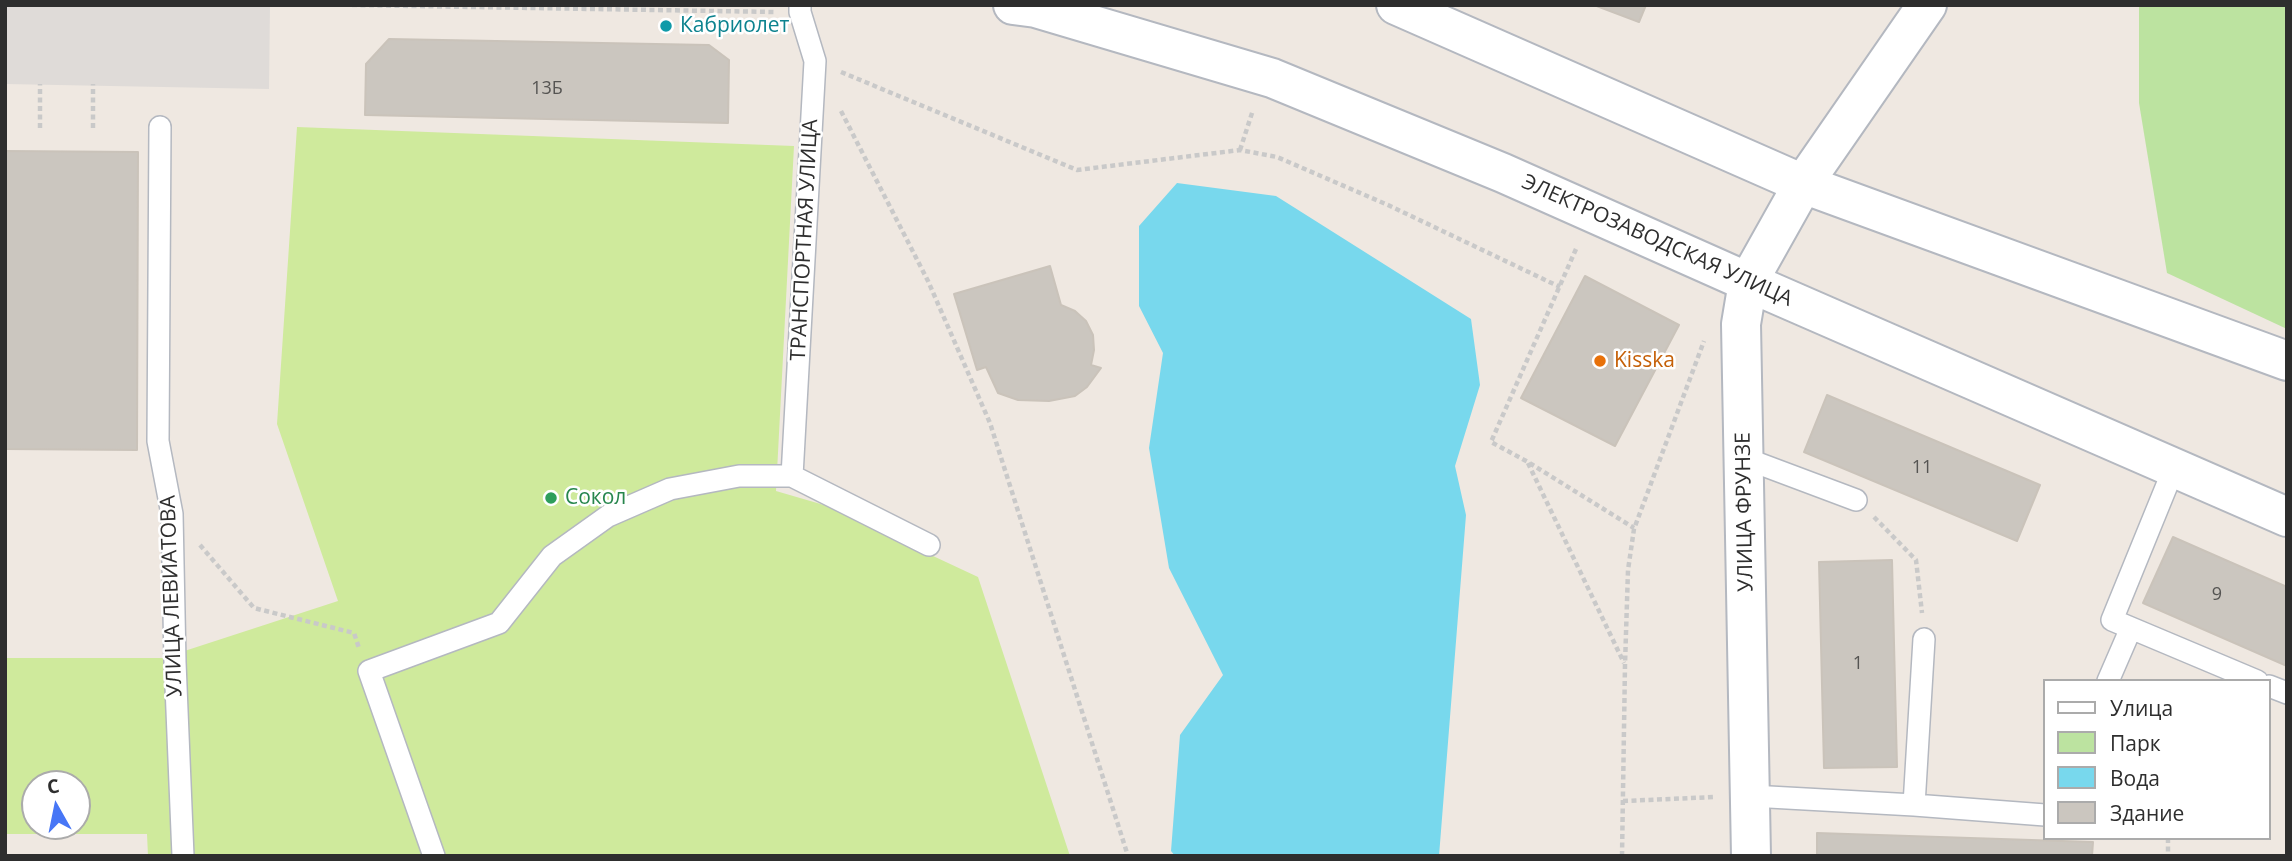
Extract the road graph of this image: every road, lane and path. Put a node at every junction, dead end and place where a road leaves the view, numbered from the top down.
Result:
1 (352, 5) edge
2 (1013, 5) edge
3 (1396, 5) edge
4 (1927, 5) edge
5 (744, 8) edge
6 (800, 9) edge
7 (815, 61) junction
8 (40, 83) dead end
9 (93, 84) dead end
10 (840, 110) dead end
11 (1252, 110) dead end
12 (160, 127) dead end
13 (40, 128) dead end
14 (93, 128) dead end
15 (1240, 150) junction
16 (1802, 184) junction
17 (1576, 249) dead end
18 (1748, 282) junction
19 (1560, 287) junction
20 (1707, 331) dead end
21 (2287, 361) edge
22 (1744, 458) junction
23 (1528, 462) junction
24 (2174, 468) junction
25 (792, 477) junction
26 (1856, 500) joint
27 (172, 514) junction
28 (2287, 517) edge
29 (1634, 528) junction
30 (929, 545) dead end
31 (2131, 628) junction
32 (1924, 639) joint
33 (1625, 665) junction
34 (369, 671) junction
35 (2109, 679) edge
36 (2252, 679) edge
37 (1751, 796) junction
38 (1623, 801) junction
39 (1914, 805) junction
40 (2044, 815) edge
41 (183, 856) edge
42 (434, 856) edge
43 (1128, 856) edge
44 (1622, 856) edge
45 (1751, 856) edge

1 - 5 path
2 - 18 main road, ЭЛЕКТРОЗАВОДСКАЯ УЛИЦА
3 - 16 main road
4 - 16 main road, УЛИЦА ФРУНЗЕ
5 - 6 path
6 - 7 lane, ТРАНСПОРТНАЯ УЛИЦА
7 - 15 path
7 - 25 lane, ТРАНСПОРТНАЯ УЛИЦА
8 - 13 path
9 - 14 path
10 - 43 path
11 - 15 path
12 - 27 lane, УЛИЦА ЛЕВИАТОВА
15 - 19 path
16 - 18 main road, УЛИЦА ФРУНЗЕ
16 - 21 main road
17 - 19 path
18 - 22 main road, УЛИЦА ФРУНЗЕ
18 - 24 main road, ЭЛЕКТРОЗАВОДСКАЯ УЛИЦА
19 - 23 path
20 - 29 path
22 - 26 lane
22 - 37 main road, УЛИЦА ФРУНЗЕ
23 - 29 path
23 - 33 path
24 - 28 main road, ЭЛЕКТРОЗАВОДСКАЯ УЛИЦА
24 - 31 lane
25 - 30 lane
25 - 34 lane
26 - 32 path
27 - 34 path
27 - 41 lane, УЛИЦА ЛЕВИАТОВА
29 - 33 path
31 - 35 lane
31 - 36 lane
32 - 39 lane
33 - 38 path
34 - 42 lane
37 - 38 path
37 - 39 lane
37 - 45 main road, УЛИЦА ФРУНЗЕ
38 - 44 path
39 - 40 lane

